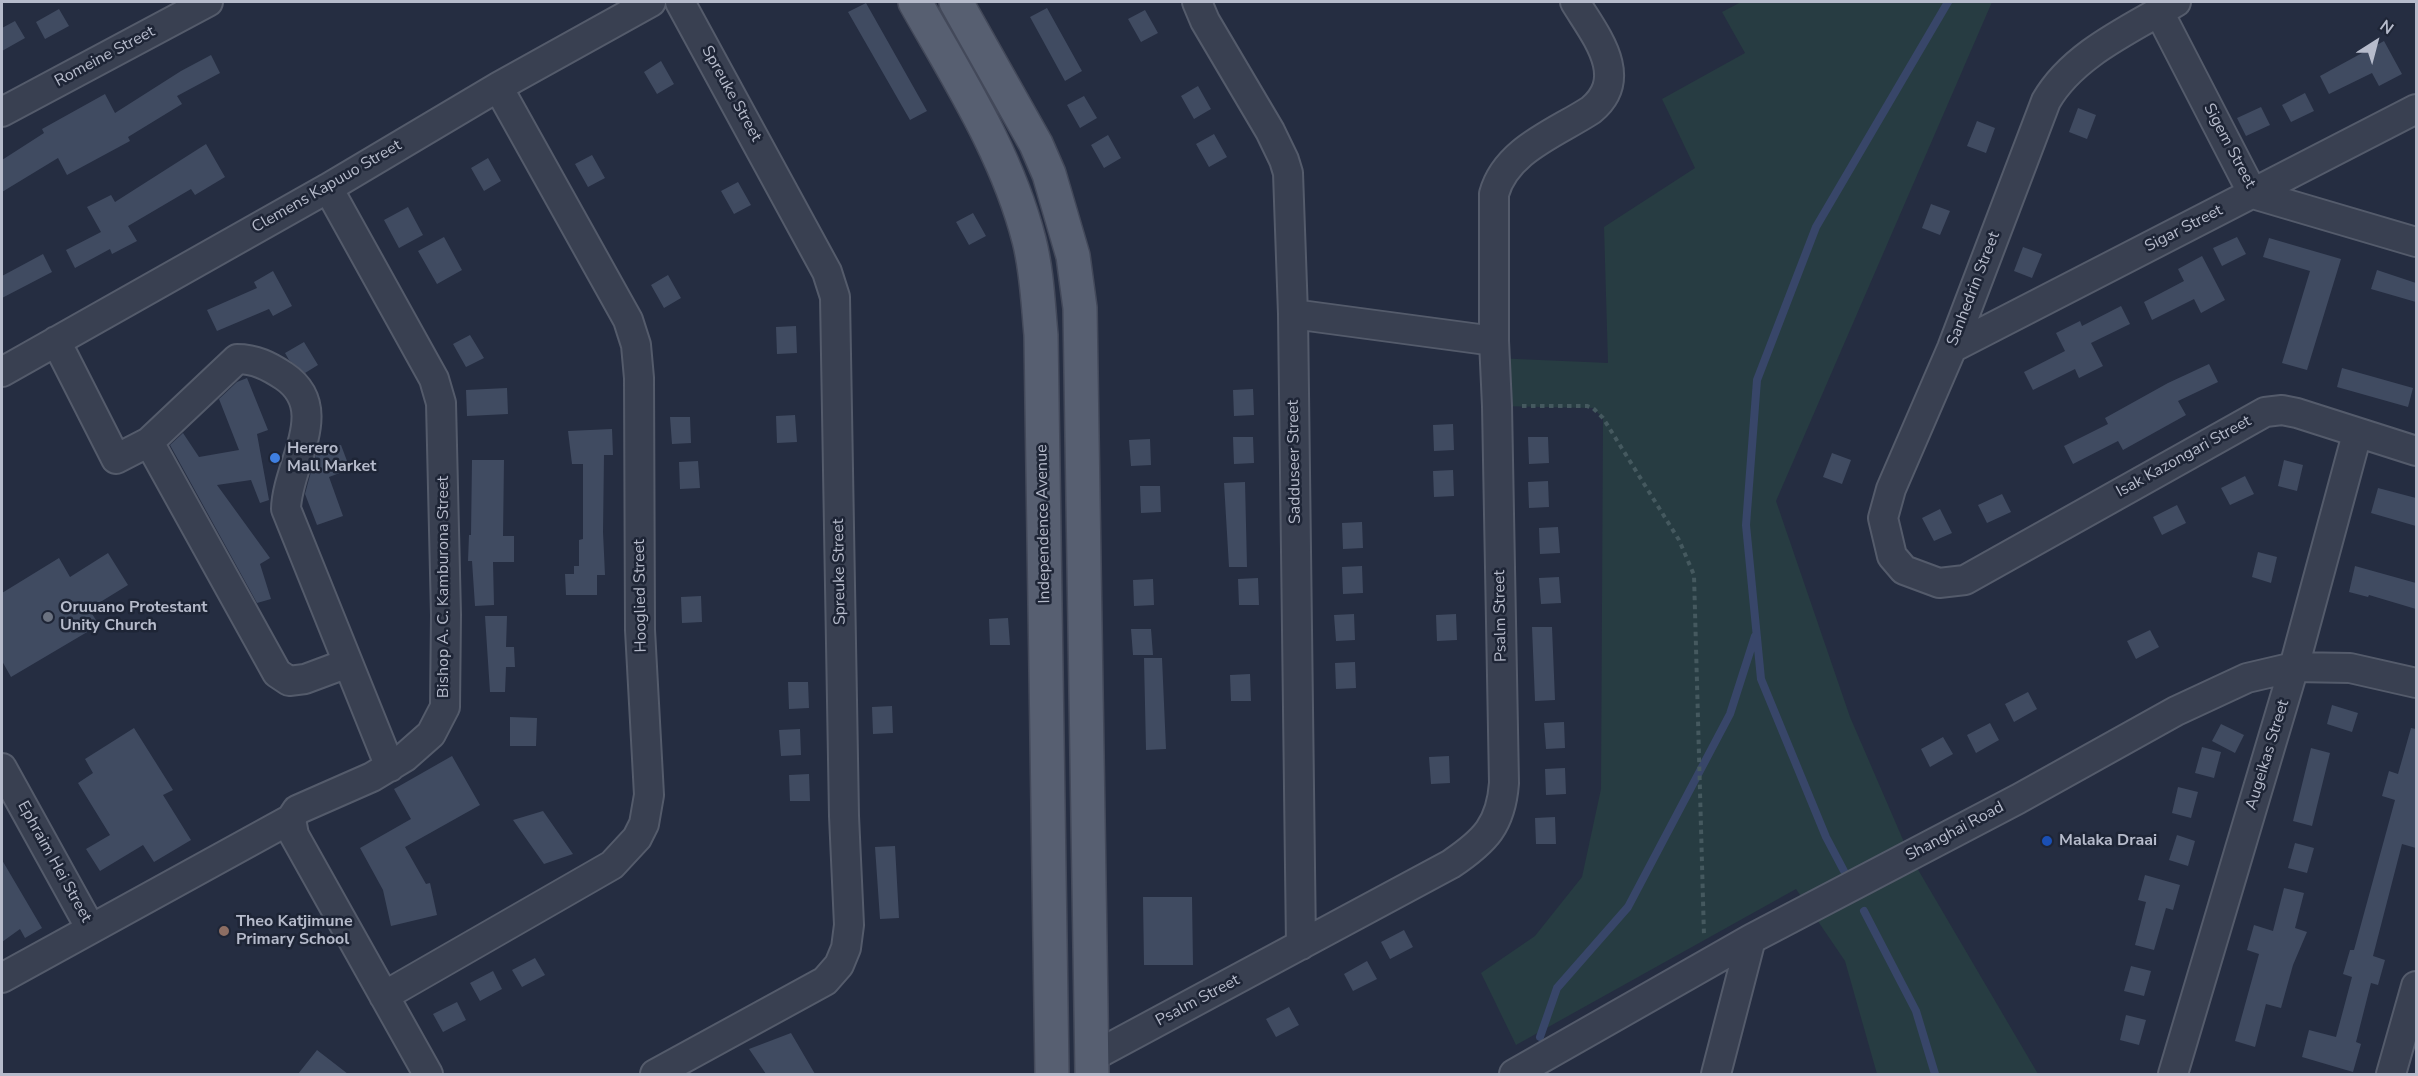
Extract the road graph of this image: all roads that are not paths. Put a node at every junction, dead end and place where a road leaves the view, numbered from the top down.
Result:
1 (208, 2) edge
2 (651, 2) edge
3 (680, 2) edge
4 (915, 2) edge
5 (956, 2) edge
6 (1197, 2) edge
7 (1575, 2) edge
8 (2167, 7) edge
9 (498, 87) junction
10 (2416, 109) edge
11 (2, 112) edge
12 (328, 188) junction
13 (2253, 194) junction
14 (2416, 242) edge
15 (1293, 314) junction
16 (57, 341) junction
17 (1494, 342) junction
18 (1952, 348) junction
19 (2, 372) edge
20 (2357, 434) junction
21 (149, 442) junction
22 (2416, 451) edge
23 (1965, 580) joint
24 (348, 663) junction
25 (2294, 667) junction
26 (2416, 683) edge
27 (390, 767) junction
28 (2, 768) edge
29 (291, 819) junction
30 (91, 929) junction
31 (1751, 939) junction
32 (1301, 945) junction
33 (2, 978) edge
34 (2416, 986) edge
35 (384, 996) junction
36 (1092, 1066) edge
37 (428, 1074) edge
38 (655, 1074) edge
39 (1052, 1074) edge
40 (1514, 1074) edge
41 (1716, 1074) edge
42 (2173, 1074) edge
43 (2391, 1074) edge

1 - 11 street, Romeine Street
2 - 9 street, Clemens Kapuuo Street
3 - 38 street, Spreuke Street
4 - 39 main road, Independence Avenue
5 - 36 main road
6 - 15 street, Sadduseer Street
7 - 17 street, Psalm Street
8 - 13 street, Sigem Street
8 - 18 street, Sanhedrin Street
9 - 12 street, Clemens Kapuuo Street
9 - 35 street, Hooglied Street
10 - 13 street, Sigar Street
12 - 16 street, Clemens Kapuuo Street
12 - 27 street, Bishop A. C. Kamburona Street
13 - 14 street, Sigem Street
13 - 18 street, Sigar Street
15 - 17 street
15 - 32 street, Sadduseer Street
16 - 19 street, Clemens Kapuuo Street
16 - 21 street
17 - 32 street, Psalm Street
18 - 23 street, Sanhedrin Street
20 - 22 street, Isak Kazongari Street
20 - 23 street, Isak Kazongari Street
20 - 25 street, Augeikas Street
21 - 24 street
21 - 24 street
24 - 27 street
25 - 26 street, Shanghai Road
25 - 31 street, Shanghai Road
25 - 42 street, Augeikas Street
27 - 29 street, Bishop A. C. Kamburona Street
28 - 30 street, Ephraim Hei Street
29 - 30 street, Bishop A. C. Kamburona Street
29 - 35 street
30 - 33 street, Ephraim Hei Street
31 - 40 street, Shanghai Road
31 - 41 street
32 - 36 street, Psalm Street
34 - 43 street
35 - 37 street

